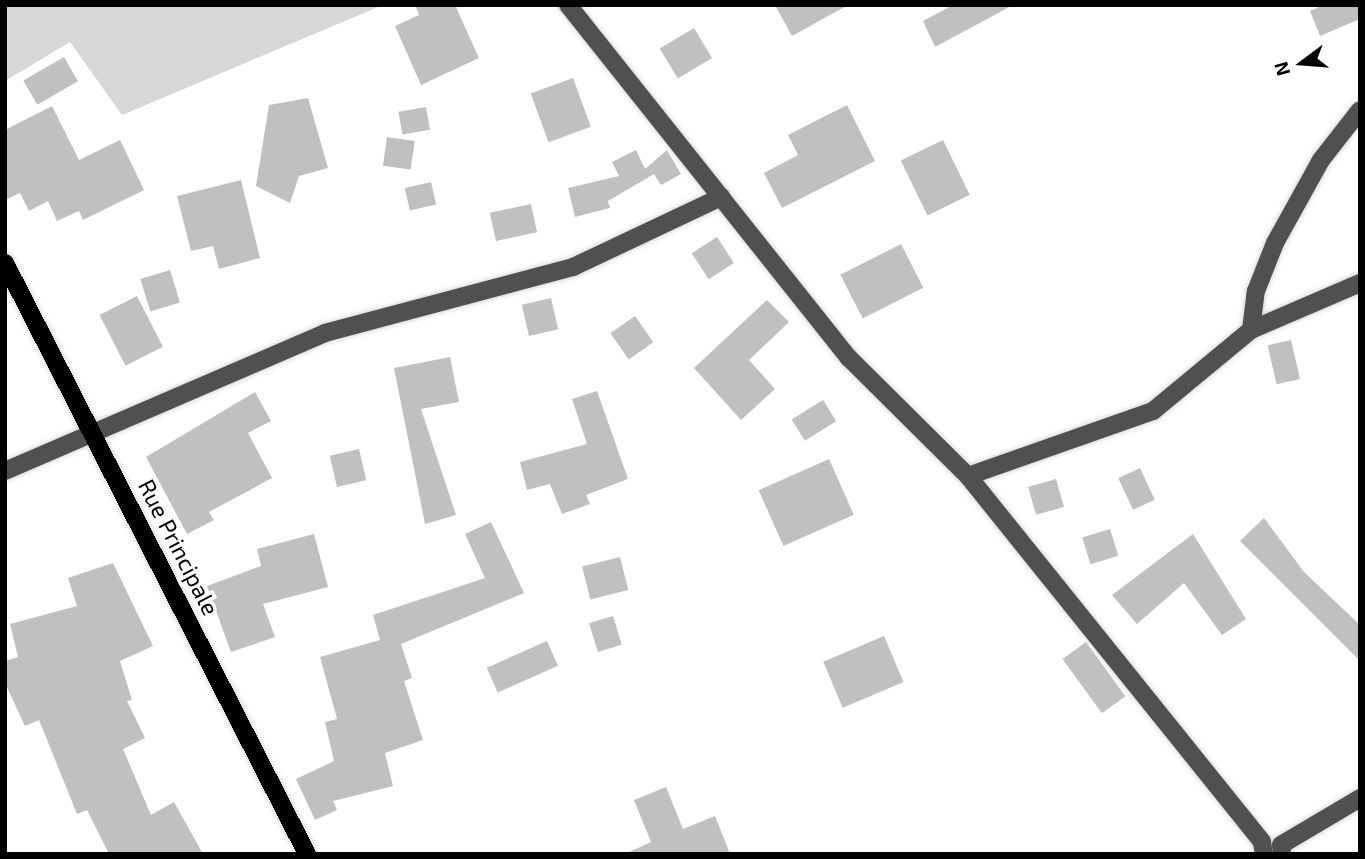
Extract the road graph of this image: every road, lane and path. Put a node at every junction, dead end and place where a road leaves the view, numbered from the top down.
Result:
1 (568, 5) edge
2 (1360, 110) edge
3 (721, 197) junction
4 (5, 263) edge
5 (1360, 282) edge
6 (1251, 330) junction
7 (93, 433) junction
8 (5, 471) edge
9 (968, 476) junction
10 (1360, 798) edge
11 (307, 854) edge
12 (1264, 854) edge
13 (1282, 854) edge

1 - 3 street
2 - 6 street
3 - 7 street
3 - 9 street
4 - 7 main road, Rue Principale
5 - 6 street
6 - 9 street
7 - 8 street
7 - 11 main road, Rue Principale
9 - 12 street
10 - 13 street

